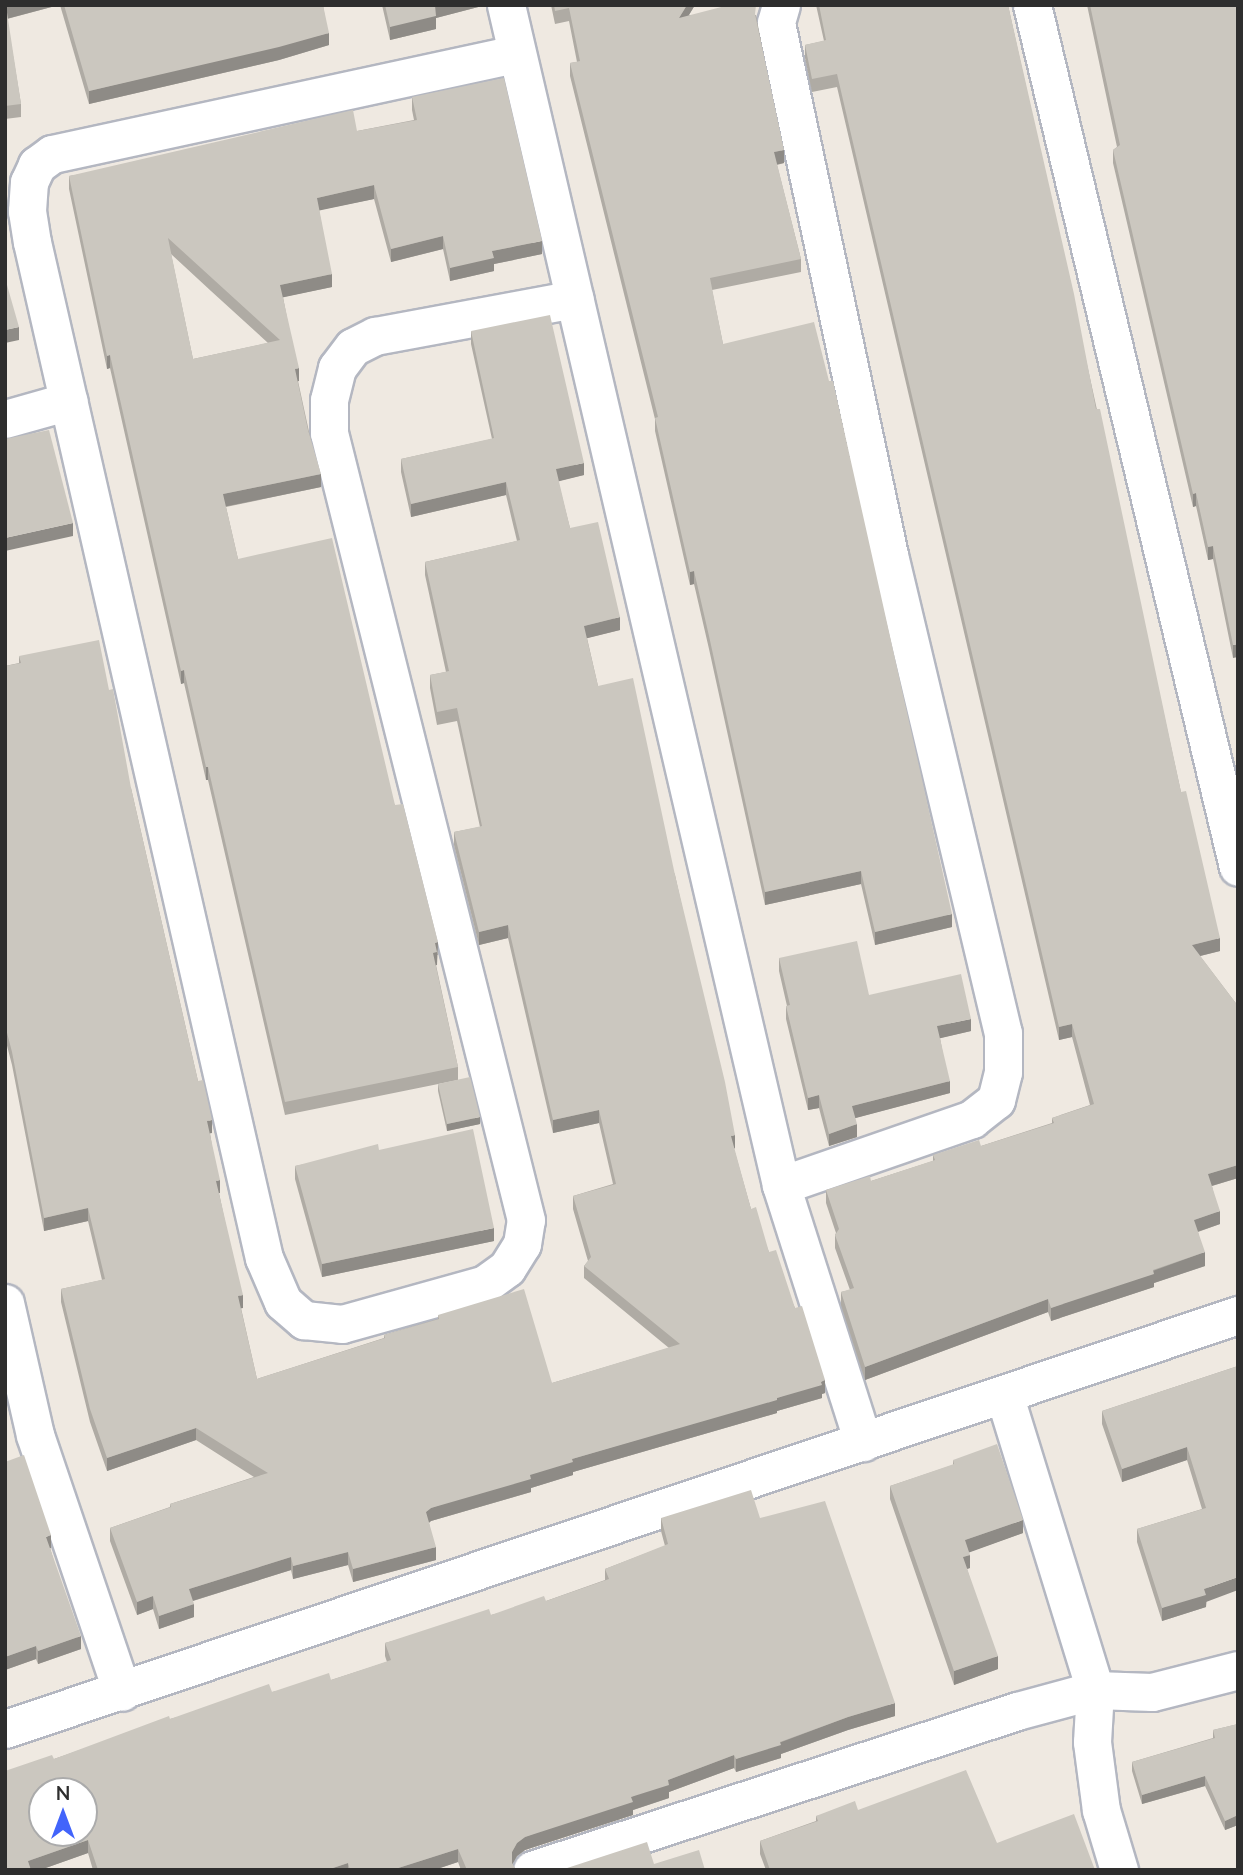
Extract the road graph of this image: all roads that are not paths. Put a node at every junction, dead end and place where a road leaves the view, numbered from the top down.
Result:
1 (506, 5) edge
2 (780, 5) edge
3 (1032, 5) edge
4 (515, 54) junction
5 (575, 299) junction
6 (69, 401) junction
7 (5, 419) edge
8 (1238, 867) edge
9 (781, 1185) junction
10 (5, 1303) edge
11 (1238, 1315) edge
12 (1004, 1394) junction
13 (20, 1440) edge
14 (863, 1442) junction
15 (1238, 1670) edge
16 (1095, 1690) junction
17 (122, 1692) junction
18 (5, 1729) edge
19 (532, 1870) edge
20 (1119, 1870) edge

1 - 4 street
2 - 9 street
3 - 8 street
4 - 5 street
4 - 6 street
5 - 6 street
5 - 9 street
6 - 7 street
9 - 14 street
10 - 13 street
11 - 12 street
12 - 14 street
12 - 16 street
13 - 17 street
14 - 17 street
15 - 16 street
16 - 19 street
16 - 20 street
17 - 18 street

